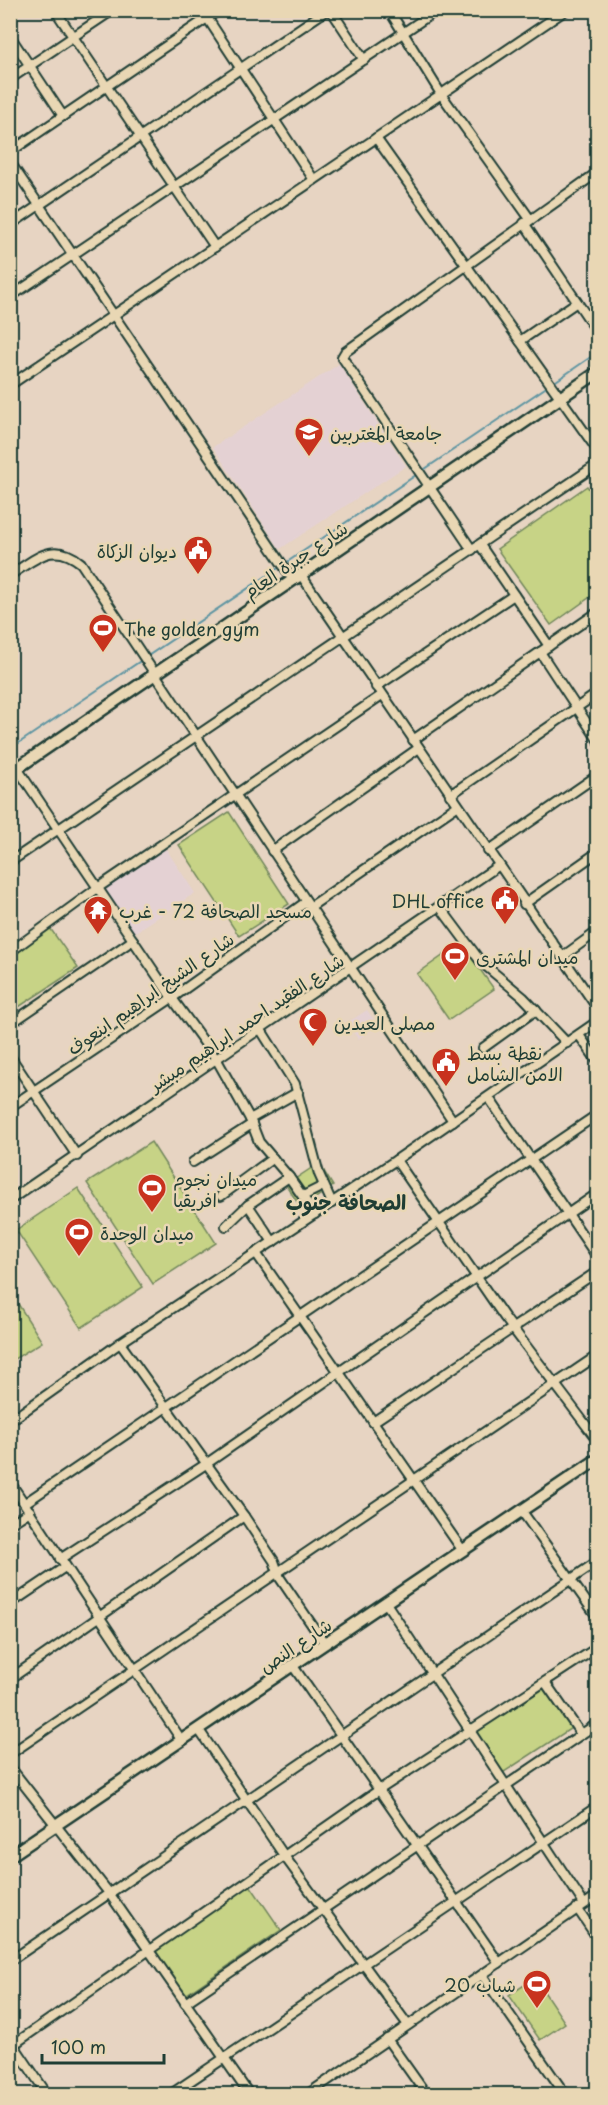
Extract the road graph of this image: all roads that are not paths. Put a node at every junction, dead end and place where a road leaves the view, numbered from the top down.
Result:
1 (55, 10) edge
2 (113, 10) edge
3 (202, 10) edge
4 (219, 10) edge
5 (329, 10) edge
6 (389, 10) edge
7 (437, 10) edge
8 (566, 10) edge
9 (207, 18) junction
10 (403, 33) junction
11 (10, 36) edge
12 (73, 37) junction
13 (364, 60) junction
14 (30, 65) junction
15 (240, 69) junction
16 (10, 79) edge
17 (107, 86) junction
18 (441, 94) junction
19 (63, 116) junction
20 (274, 120) junction
21 (141, 136) junction
22 (376, 138) junction
23 (10, 152) edge
24 (10, 162) edge
25 (597, 171) edge
26 (314, 180) junction
27 (174, 186) junction
28 (40, 205) junction
29 (527, 221) junction
30 (10, 225) edge
31 (215, 247) junction
32 (74, 253) junction
33 (466, 264) junction
34 (10, 297) edge
35 (577, 302) junction
36 (115, 315) junction
37 (597, 333) edge
38 (520, 341) junction
39 (597, 372) edge
40 (10, 385) edge
41 (560, 398) junction
42 (597, 451) edge
43 (597, 466) edge
44 (429, 487) junction
45 (480, 545) junction
46 (472, 550) junction
47 (10, 575) edge
48 (297, 578) junction
49 (514, 595) junction
50 (597, 612) edge
51 (341, 636) junction
52 (549, 646) junction
53 (540, 652) junction
54 (154, 675) junction
55 (376, 687) junction
56 (597, 693) edge
57 (381, 695) junction
58 (576, 707) junction
59 (195, 736) junction
60 (413, 740) junction
61 (597, 740) edge
62 (419, 748) junction
63 (13, 767) edge
64 (597, 775) edge
65 (235, 795) junction
66 (450, 795) junction
67 (458, 806) junction
68 (58, 829) junction
69 (272, 850) junction
70 (488, 851) junction
71 (597, 852) edge
72 (10, 862) edge
73 (498, 866) junction
74 (99, 887) junction
75 (308, 904) junction
76 (524, 904) junction
77 (440, 907) junction
78 (597, 931) edge
79 (133, 940) junction
80 (10, 952) edge
81 (562, 957) junction
82 (351, 969) junction
83 (172, 998) junction
84 (597, 1009) edge
85 (536, 1010) junction
86 (597, 1021) edge
87 (10, 1024) edge
88 (261, 1030) junction
89 (579, 1035) junction
90 (567, 1043) junction
91 (483, 1048) dead end
92 (10, 1056) edge
93 (217, 1060) junction
94 (597, 1062) edge
95 (34, 1091) junction
96 (298, 1092) junction
97 (489, 1098) junction
98 (10, 1107) edge
99 (597, 1114) edge
100 (251, 1122) junction
101 (453, 1122) junction
102 (77, 1156) junction
103 (273, 1158) junction
104 (531, 1159) junction
105 (396, 1160) junction
106 (193, 1162) dead end
107 (289, 1177) junction
108 (323, 1186) junction
109 (597, 1193) edge
110 (221, 1196) dead end
111 (303, 1196) junction
112 (10, 1200) edge
113 (332, 1203) junction
114 (248, 1205) junction
115 (568, 1213) junction
116 (315, 1214) junction
117 (437, 1221) junction
118 (226, 1226) dead end
119 (273, 1242) junction
120 (256, 1253) junction
121 (597, 1258) edge
122 (597, 1271) edge
123 (476, 1275) junction
124 (299, 1316) junction
125 (514, 1330) junction
126 (120, 1343) junction
127 (597, 1355) edge
128 (338, 1373) junction
129 (555, 1384) junction
130 (164, 1407) junction
131 (10, 1421) edge
132 (373, 1422) junction
133 (597, 1441) edge
134 (597, 1458) edge
135 (206, 1464) junction
136 (412, 1480) junction
137 (10, 1482) edge
138 (25, 1503) junction
139 (521, 1510) junction
140 (30, 1511) junction
141 (244, 1516) junction
142 (10, 1524) edge
143 (463, 1551) junction
144 (60, 1559) junction
145 (597, 1561) edge
146 (65, 1567) junction
147 (278, 1573) junction
148 (571, 1579) junction
149 (386, 1603) junction
150 (10, 1604) edge
151 (98, 1617) junction
152 (597, 1618) edge
153 (325, 1644) junction
154 (597, 1647) edge
155 (293, 1666) junction
156 (135, 1672) junction
157 (435, 1674) junction
158 (10, 1679) edge
159 (545, 1682) junction
160 (597, 1723) edge
161 (199, 1730) junction
162 (472, 1731) junction
163 (581, 1734) junction
164 (340, 1735) junction
165 (182, 1741) junction
166 (10, 1754) edge
167 (10, 1767) edge
168 (505, 1785) junction
169 (380, 1790) junction
170 (247, 1800) junction
171 (597, 1806) edge
172 (54, 1826) junction
173 (543, 1843) junction
174 (415, 1846) junction
175 (10, 1856) edge
176 (285, 1857) junction
177 (109, 1893) junction
178 (597, 1895) edge
179 (454, 1902) junction
180 (580, 1906) junction
181 (323, 1908) junction
182 (597, 1939) edge
183 (148, 1952) junction
184 (10, 1961) edge
185 (499, 1963) junction
186 (362, 1964) junction
187 (482, 1975) junction
188 (185, 2003) junction
189 (408, 2025) junction
190 (387, 2039) junction
191 (11, 2044) edge
192 (225, 2058) junction
193 (47, 2094) edge
194 (171, 2094) edge
195 (249, 2094) edge
196 (308, 2094) edge
197 (426, 2094) edge
198 (565, 2094) edge

1 - 12 street
2 - 12 street
3 - 9 street
4 - 9 street
5 - 13 street
5 - 15 street
6 - 10 street
7 - 10 street
8 - 18 street
9 - 15 street
9 - 17 street
10 - 13 street
10 - 18 street
11 - 14 street
12 - 14 street
12 - 17 street
13 - 20 street
14 - 16 street
14 - 19 street
15 - 20 street
15 - 21 street
17 - 19 street
17 - 21 street
18 - 22 street
18 - 29 street
19 - 23 street
20 - 26 street
20 - 27 street
21 - 27 street
21 - 28 street
22 - 26 street
22 - 33 street
24 - 28 street
25 - 29 street
26 - 31 street
27 - 31 street
27 - 32 street
28 - 30 street
28 - 32 street
29 - 33 street
29 - 35 street
31 - 36 street
32 - 34 street
32 - 36 street
33 - 38 street
33 - 44 street
35 - 37 street
35 - 38 street
36 - 40 street
36 - 48 street
38 - 41 street
39 - 41 street, شارع جبرة العام
41 - 42 street
41 - 44 street, شارع جبرة العام
43 - 45 street
44 - 46 street
44 - 48 street, شارع جبرة العام
45 - 46 street
45 - 49 street
46 - 51 street
47 - 54 street
48 - 51 street
48 - 54 street, شارع جبرة العام
49 - 52 street
49 - 55 street
50 - 52 street
51 - 55 street
51 - 59 street
52 - 53 street
53 - 58 street
53 - 60 street
54 - 59 street
54 - 63 street, شارع جبرة العام
55 - 57 street
56 - 58 street
57 - 60 street
57 - 65 street
58 - 61 street
58 - 66 street
59 - 65 street
59 - 68 street
60 - 62 street
62 - 66 street
62 - 69 street
63 - 68 street
64 - 70 street
65 - 69 street
65 - 74 street
66 - 67 street
67 - 70 street
67 - 75 street, شارع الشيخ ابراهيم ابنعوف
68 - 72 street
68 - 74 street
69 - 75 street
70 - 73 street
71 - 76 street
73 - 76 street
73 - 77 street, شارع الفقيد احمد ابراهيم مبشر
74 - 79 street
74 - 80 street
75 - 82 street
75 - 83 street, شارع الشيخ ابراهيم ابنعوف
76 - 81 street
77 - 82 street, شارع الفقيد احمد ابراهيم مبشر
77 - 85 street
78 - 81 street
79 - 83 street
79 - 87 street
81 - 84 street
82 - 88 street, شارع الفقيد احمد ابراهيم مبشر
82 - 101 street
83 - 93 street
83 - 95 street, شارع الشيخ ابراهيم ابنعوف
85 - 90 street
85 - 91 street
86 - 89 street
88 - 93 street, شارع الفقيد احمد ابراهيم مبشر
88 - 96 street
89 - 90 street
89 - 94 street
90 - 97 street
92 - 95 street
93 - 100 street
93 - 102 street, شارع الفقيد احمد ابراهيم مبشر
95 - 98 street, شارع الشيخ ابراهيم ابنعوف
95 - 102 street
96 - 100 street
96 - 108 street
97 - 101 street
97 - 104 street
99 - 104 street
100 - 103 street
100 - 106 street
101 - 105 street
102 - 112 street, شارع الفقيد احمد ابراهيم مبشر
103 - 107 street
103 - 110 street
104 - 115 street
104 - 117 street
105 - 113 street
105 - 117 street
107 - 111 street
107 - 114 street
108 - 111 street
108 - 113 street
109 - 115 street
111 - 116 street
113 - 116 street
114 - 118 street
114 - 119 street
115 - 121 street
115 - 123 street
116 - 119 street
117 - 123 street
117 - 124 street
119 - 120 street
120 - 124 street
120 - 126 street
122 - 125 street
123 - 125 street
123 - 128 street
124 - 128 street
124 - 130 street
125 - 129 street
125 - 132 street
126 - 130 street
126 - 131 street
127 - 129 street
128 - 132 street
128 - 135 street
129 - 133 street
129 - 136 street
130 - 135 street
130 - 138 street
132 - 136 street
134 - 139 street, شارع النص
135 - 141 street
135 - 144 street
136 - 143 street
136 - 147 street
137 - 138 street
138 - 140 street
139 - 143 street, شارع النص
139 - 148 street
140 - 142 street
140 - 144 street
141 - 147 street
141 - 151 street
143 - 149 street, شارع النص
144 - 146 street
145 - 148 street
146 - 150 street
146 - 151 street
147 - 153 street
147 - 156 street
148 - 152 street
148 - 157 street
149 - 153 street, شارع النص
149 - 157 street
151 - 156 street
151 - 158 street
153 - 155 street, شارع النص
154 - 159 street
155 - 161 street, شارع النص
155 - 164 street
156 - 165 street
156 - 166 street
157 - 162 street
157 - 164 street
159 - 162 street
159 - 163 street
160 - 163 street
161 - 165 street, شارع النص
161 - 170 street
162 - 168 street
162 - 169 street
163 - 168 street
164 - 169 street
164 - 170 street
165 - 172 street, شارع النص
167 - 172 street
168 - 173 street
168 - 174 street
169 - 174 street
169 - 176 street
170 - 176 street
170 - 177 street
171 - 173 street
172 - 175 street, شارع النص
172 - 177 street
173 - 179 street
173 - 180 street
174 - 179 street
174 - 181 street
176 - 181 street
176 - 183 street
177 - 183 street
177 - 184 street
178 - 180 street
179 - 185 street
179 - 186 street
180 - 182 street
180 - 185 street
181 - 186 street
181 - 188 street
183 - 188 street
183 - 191 street
185 - 187 street
186 - 189 street
186 - 192 street
187 - 189 street
187 - 198 street
188 - 192 street
189 - 190 street
190 - 196 street
190 - 197 street
191 - 193 street
192 - 194 street
192 - 195 street

